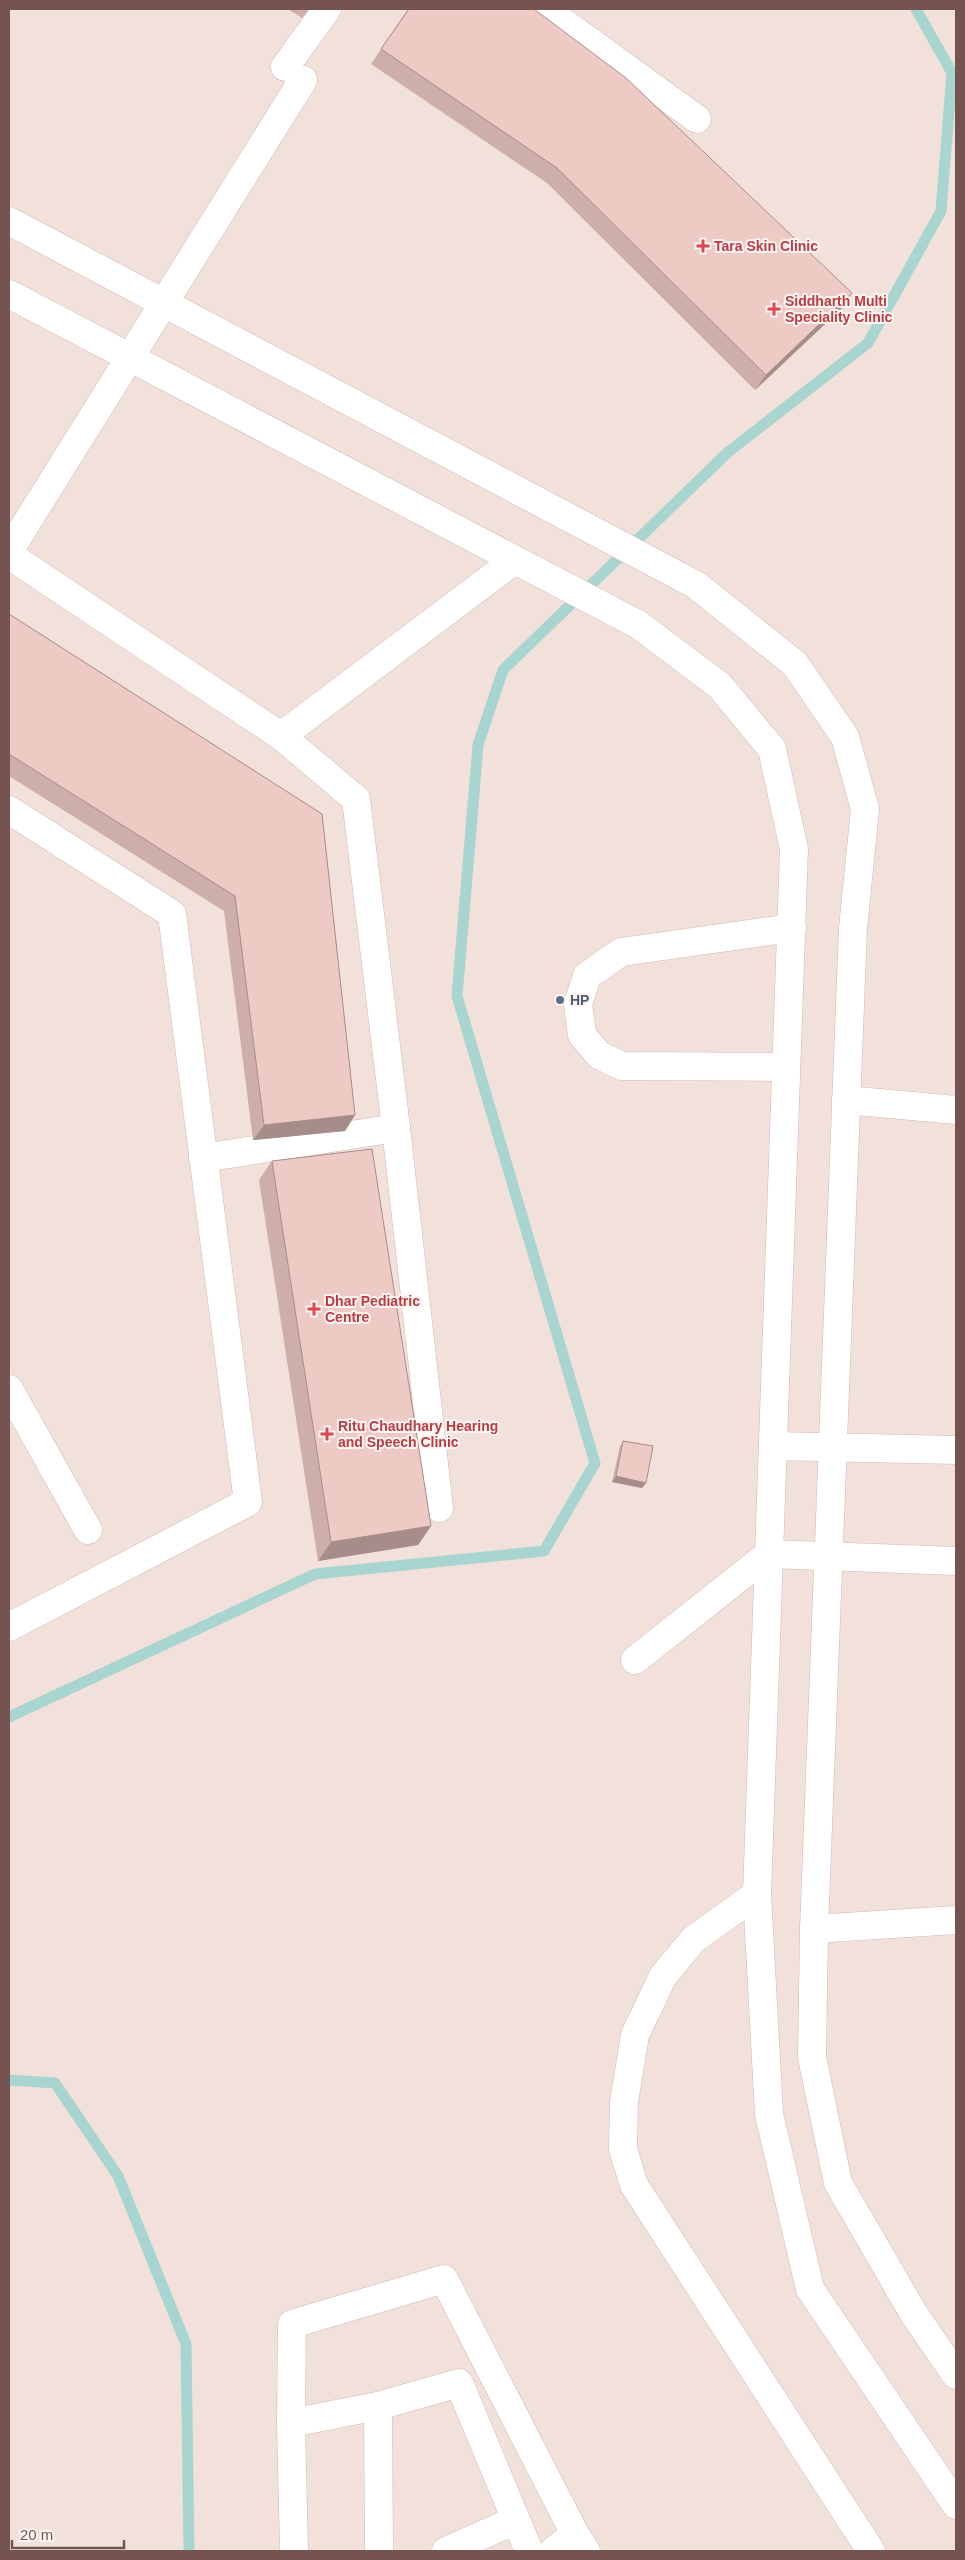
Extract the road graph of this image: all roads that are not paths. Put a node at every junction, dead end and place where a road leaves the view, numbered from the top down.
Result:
1 (327, 9) edge
2 (545, 9) edge
3 (697, 119) dead end
4 (9, 221) edge
5 (9, 294) edge
6 (165, 303) junction
7 (131, 358) junction
8 (9, 551) edge
9 (9, 555) edge
10 (515, 560) junction
11 (281, 736) junction
12 (9, 810) edge
13 (792, 928) junction
14 (786, 1067) junction
15 (846, 1100) junction
16 (956, 1110) edge
17 (396, 1128) junction
18 (203, 1158) junction
19 (9, 1389) edge
20 (773, 1446) junction
21 (833, 1448) junction
22 (956, 1450) edge
23 (439, 1508) dead end
24 (88, 1530) dead end
25 (769, 1554) junction
26 (829, 1556) junction
27 (956, 1561) edge
28 (9, 1628) edge
29 (635, 1660) dead end
30 (757, 1894) junction
31 (956, 1920) edge
32 (814, 1929) junction
33 (956, 2375) edge
34 (378, 2406) junction
35 (291, 2423) junction
36 (956, 2505) edge
37 (516, 2520) junction
38 (580, 2543) edge
39 (294, 2551) edge
40 (379, 2551) edge
41 (446, 2551) edge
42 (529, 2551) edge
43 (553, 2551) edge
44 (870, 2551) edge

1 - 6 street
2 - 3 street
4 - 6 street
5 - 7 street
6 - 7 street
6 - 15 street
7 - 8 street
7 - 10 street
9 - 11 street
10 - 11 street
10 - 13 street
11 - 17 street
12 - 18 street
13 - 14 street
13 - 14 street
14 - 20 street
15 - 16 street
15 - 21 street
17 - 18 street
17 - 23 street
18 - 28 street
19 - 24 street
20 - 21 street
20 - 25 street
21 - 22 street
21 - 26 street
25 - 26 street
25 - 29 street
25 - 30 street
26 - 27 street
26 - 32 street
30 - 36 street
30 - 44 street
31 - 32 street
32 - 33 street
34 - 35 street
34 - 37 street
34 - 40 street
35 - 38 street
35 - 39 street
37 - 41 street
37 - 42 street
38 - 43 street

